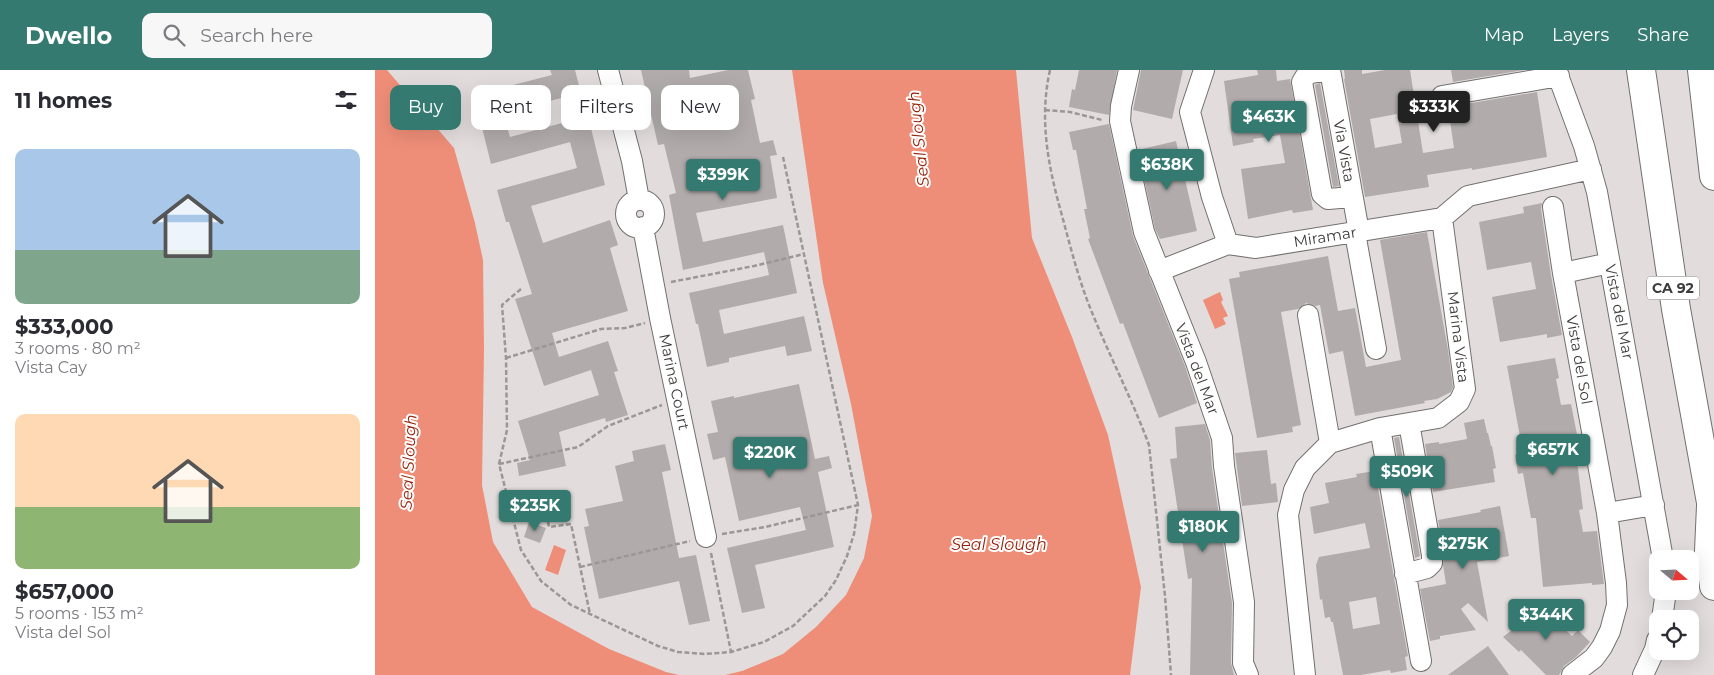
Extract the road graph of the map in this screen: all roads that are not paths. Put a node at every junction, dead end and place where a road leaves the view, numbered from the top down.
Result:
1 (608, 70) edge
2 (1129, 70) edge
3 (1204, 70) edge
4 (1326, 70) edge
5 (1330, 70) edge
6 (1641, 70) edge
7 (1702, 70) edge
8 (1558, 73) edge
9 (1442, 96) dead end
10 (1591, 168) junction
11 (1714, 176) edge
12 (1352, 197) junction
13 (1553, 207) dead end
14 (1442, 218) junction
15 (1357, 232) junction
16 (1228, 244) junction
17 (1610, 263) junction
18 (1159, 272) junction
19 (1563, 273) junction
20 (1308, 315) dead end
21 (1376, 349) dead end
22 (1409, 423) junction
23 (1380, 428) junction
24 (1330, 443) junction
25 (1654, 505) junction
26 (1713, 512) edge
27 (1607, 513) junction
28 (706, 537) road end
29 (1662, 550) edge
30 (1405, 574) junction
31 (1714, 586) edge
32 (1650, 660) edge
33 (1421, 661) dead end
34 (1248, 675) edge
35 (1305, 675) edge
36 (1572, 675) edge
37 (1643, 675) edge

1 - 28 street, Marina Court
2 - 18 street, Vista del Mar
3 - 16 street
4 - 12 street
5 - 12 street, Via Vista
6 - 26 highway, CA 92
7 - 11 highway
8 - 9 street
8 - 10 street, Vista del Mar
10 - 14 street
10 - 17 street, Vista del Mar
12 - 15 street, Via Vista
13 - 19 street, Vista del Sol
14 - 15 street, Miramar
14 - 22 street, Marina Vista
15 - 16 street, Miramar
15 - 21 street, Via Vista
16 - 18 street
17 - 19 street
17 - 25 street, Vista del Mar
18 - 34 street, Vista del Mar
19 - 27 street, Vista del Sol
20 - 24 street
22 - 23 street, Marina Vista
22 - 30 street
23 - 24 street, Marina Vista
23 - 30 street
24 - 35 street, Marina Vista
25 - 27 street
25 - 29 street, Vista del Mar
26 - 31 highway
27 - 36 street, Vista del Sol
30 - 33 street
32 - 37 street

